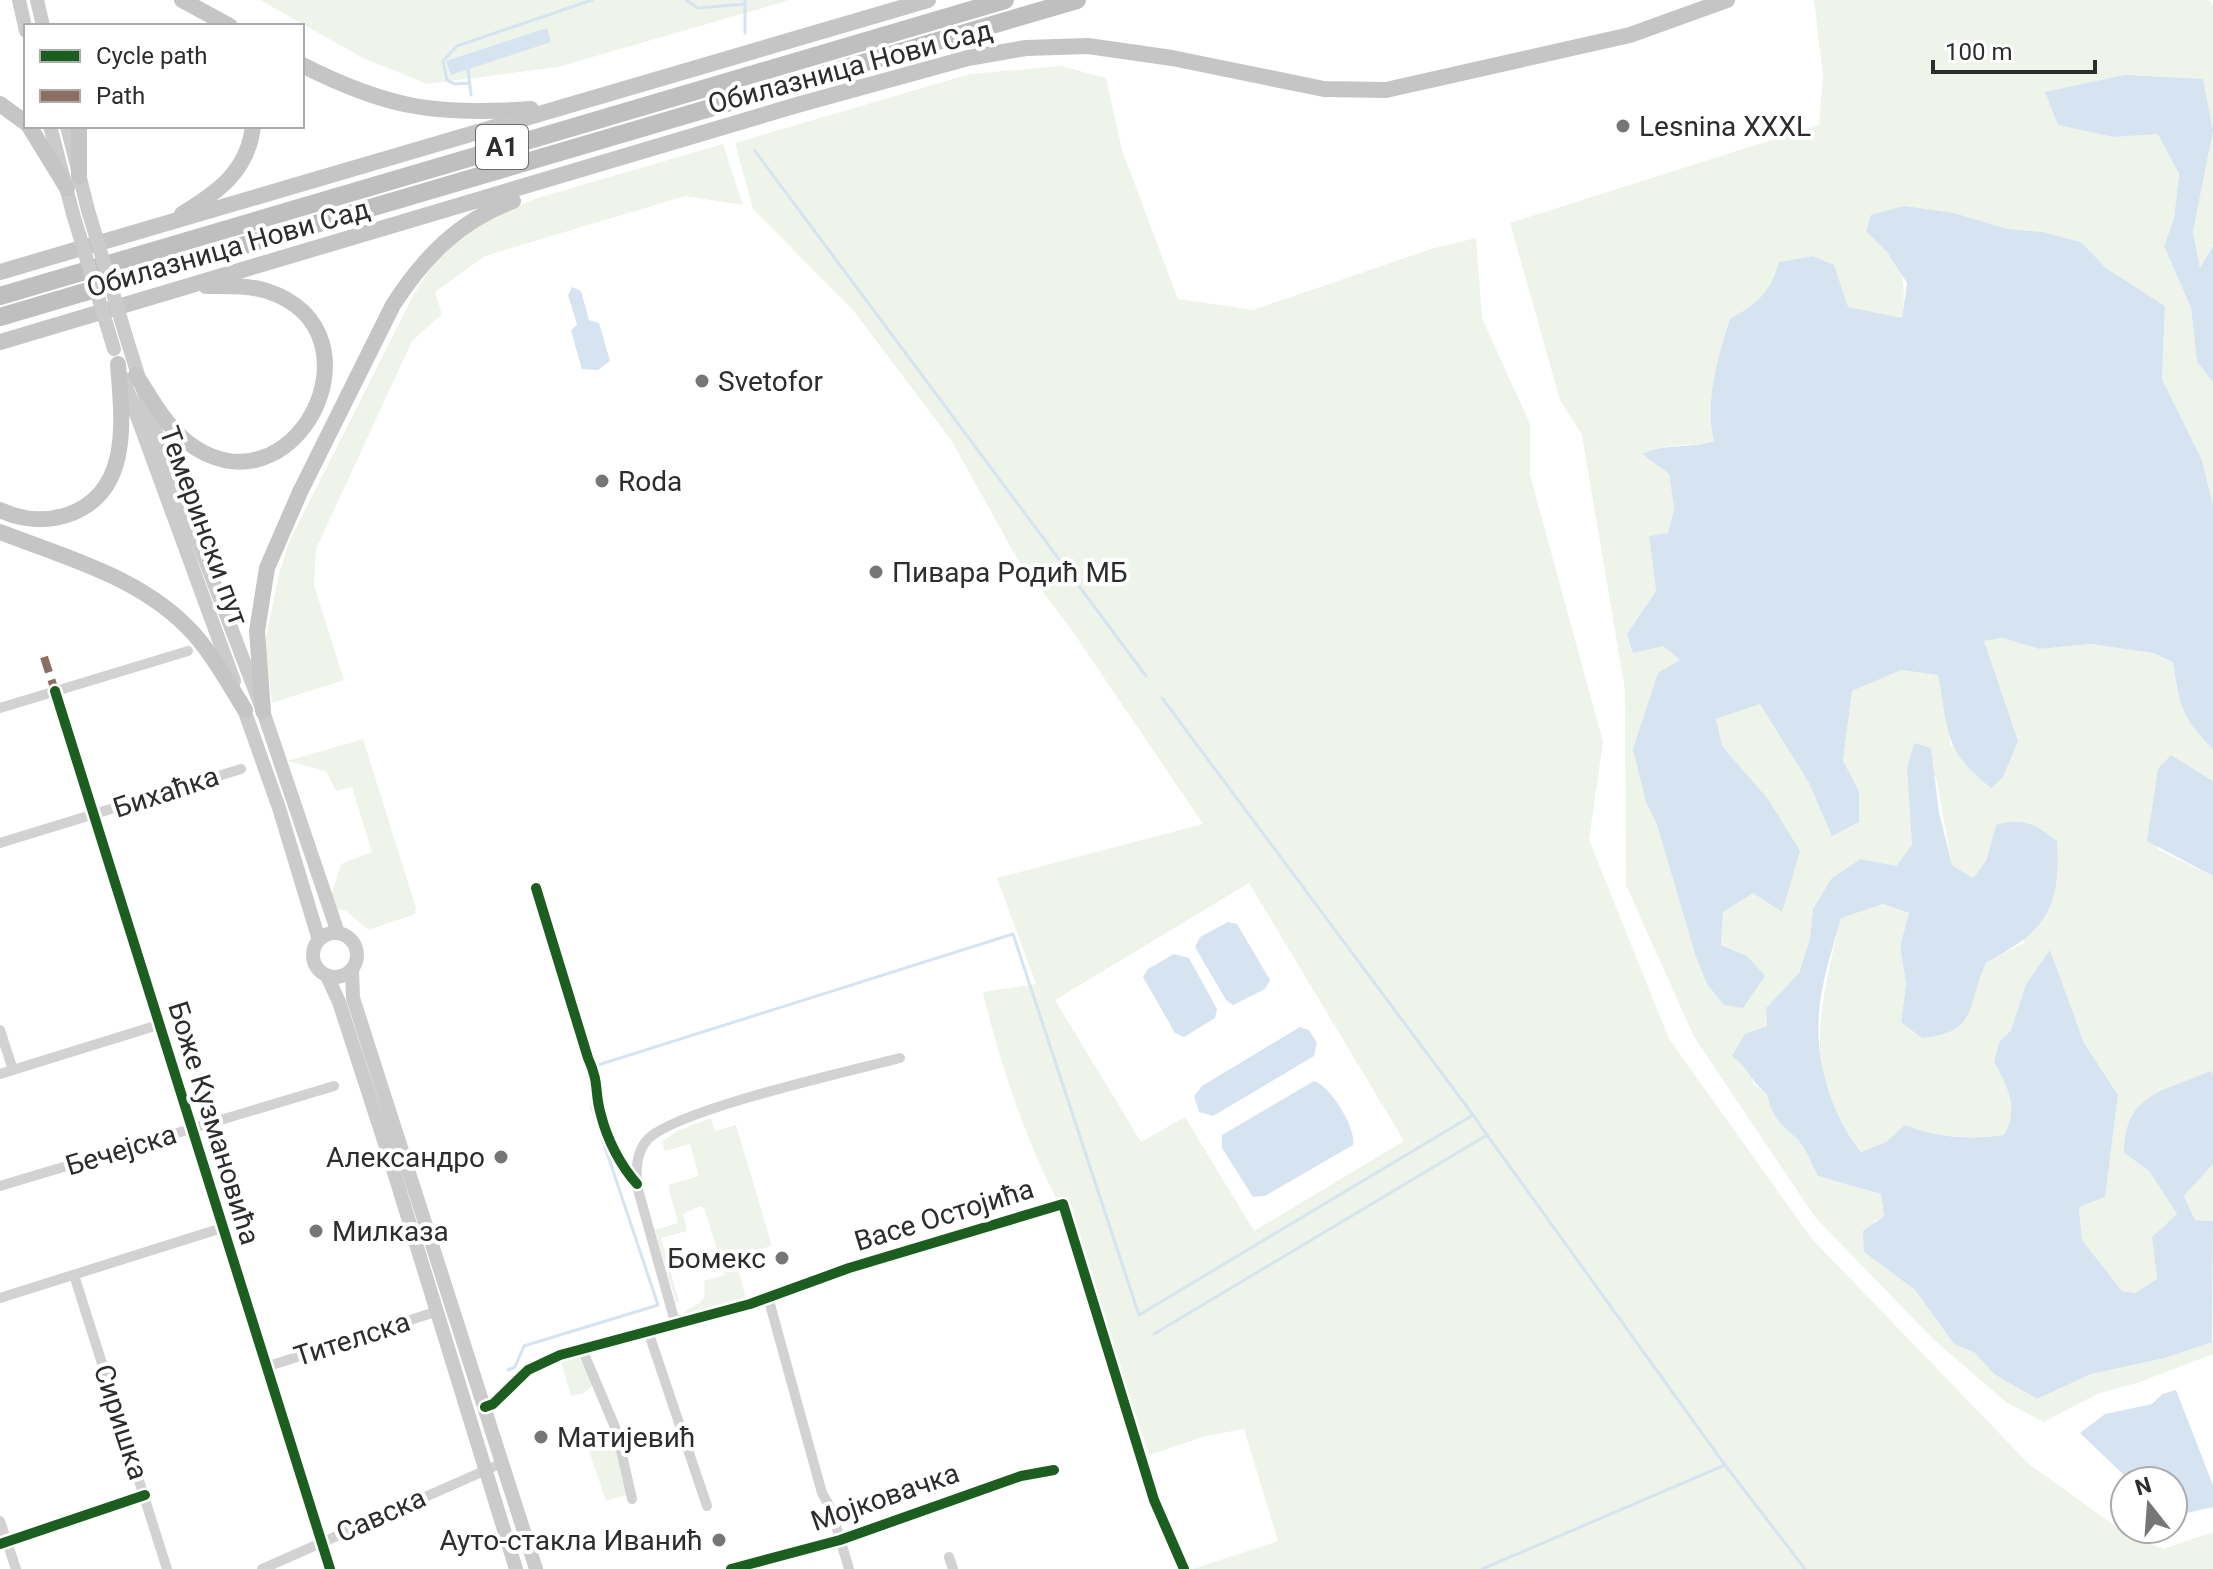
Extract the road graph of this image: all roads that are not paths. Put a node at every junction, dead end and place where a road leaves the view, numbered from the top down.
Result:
1 (19, 0) edge
2 (37, 0) edge
3 (182, 0) edge
4 (928, 0) edge
5 (1005, 0) edge
6 (1077, 0) edge
7 (1727, 0) edge
8 (24, 24) edge
9 (43, 24) edge
10 (226, 24) edge
11 (304, 66) edge
12 (0, 104) edge
13 (567, 106) junction
14 (24, 122) edge
15 (30, 128) edge
16 (51, 128) edge
17 (67, 128) edge
18 (79, 128) edge
19 (253, 128) edge
20 (561, 177) junction
21 (73, 183) junction
22 (167, 224) junction
23 (0, 269) edge
24 (190, 286) junction
25 (0, 296) edge
26 (0, 317) edge
27 (34, 332) junction
28 (0, 342) edge
29 (120, 352) junction
30 (0, 353) edge
31 (136, 375) junction
32 (0, 510) edge
33 (0, 532) edge
34 (188, 651) dead end
35 (55, 691) junction
36 (0, 708) edge
37 (245, 710) junction
38 (263, 711) junction
39 (241, 769) dead end
40 (93, 816) junction
41 (0, 843) edge
42 (536, 888) dead end
43 (338, 933) junction
44 (319, 940) junction
45 (352, 969) junction
46 (327, 976) junction
47 (158, 1025) junction
48 (0, 1030) edge
49 (900, 1058) dead end
50 (13, 1070) junction
51 (0, 1074) edge
52 (334, 1086) dead end
53 (190, 1129) junction
54 (637, 1184) junction
55 (0, 1186) edge
56 (222, 1228) junction
57 (74, 1275) junction
58 (768, 1297) junction
59 (0, 1298) edge
60 (438, 1311) junction
61 (675, 1322) junction
62 (648, 1331) junction
63 (582, 1349) junction
64 (266, 1367) junction
65 (485, 1407) junction
66 (502, 1463) junction
67 (485, 1468) junction
68 (1054, 1470) dead end
69 (145, 1495) junction
70 (632, 1499) dead end
71 (707, 1506) dead end
72 (0, 1521) edge
73 (840, 1540) junction
74 (3, 1542) edge
75 (321, 1542) junction
76 (949, 1557) dead end
77 (746, 1567) edge
78 (16, 1569) edge
79 (167, 1569) edge
80 (262, 1569) edge
81 (330, 1569) edge
82 (516, 1569) edge
83 (536, 1569) edge
84 (731, 1569) edge
85 (849, 1569) edge
86 (953, 1569) edge
87 (1184, 1569) edge

1 - 8 main road
2 - 9 main road
3 - 10 main road
4 - 13 main road, Обилазница Нови Сад
5 - 25 highway, A1
6 - 26 highway, A1
7 - 20 main road, Обилазница Нови Сад
11 - 13 main road
12 - 14 main road
13 - 22 main road, Обилазница Нови Сад
15 - 21 main road
16 - 21 main road, Темерински пут
17 - 21 main road, Темерински пут
18 - 21 main road
19 - 22 main road
20 - 24 main road, Обилазница Нови Сад
20 - 38 main road
21 - 29 main road, Темерински пут, bridge
22 - 23 main road, Обилазница Нови Сад
24 - 27 main road, Обилазница Нови Сад
24 - 31 main road
27 - 28 main road, Обилазница Нови Сад
27 - 30 main road
29 - 31 main road, Темерински пут
29 - 32 main road
29 - 37 main road, Темерински пут
31 - 38 main road, Темерински пут
33 - 37 main road
34 - 35 street
35 - 36 street
35 - 40 street, Боже Кузмановића
37 - 44 main road, Темерински пут
38 - 43 main road, Темерински пут
39 - 40 street, Бихаћка
40 - 41 street, Бихаћка
40 - 47 street, Боже Кузмановића
42 - 54 street
43 - 44 main road
43 - 45 main road
44 - 46 main road
45 - 46 main road
45 - 65 main road
46 - 60 main road
47 - 50 street
47 - 53 street, Боже Кузмановића
48 - 50 street
49 - 54 street
50 - 51 street
52 - 53 street, Бечејска
53 - 55 street, Бечејска
53 - 56 street, Боже Кузмановића
54 - 61 street
56 - 57 street
56 - 64 street, Боже Кузмановића
57 - 59 street
57 - 69 street, Сиришка
58 - 61 street, Васе Остојића
58 - 73 street
58 - 87 street, Васе Остојића
60 - 64 street, Тителска
60 - 67 main road
61 - 62 street, Васе Остојића
62 - 63 street, Васе Остојића
62 - 71 street
63 - 65 street, Васе Остојића
63 - 70 street
64 - 75 street, Боже Кузмановића
65 - 66 main road
66 - 67 street, Савска
66 - 83 main road
67 - 75 street, Савска
67 - 82 main road
68 - 73 street, Мојковачка
69 - 74 street
69 - 79 street, Сиришка
72 - 74 street
73 - 77 street, Мојковачка
73 - 85 street
74 - 78 street
75 - 80 street, Савска
75 - 81 street, Боже Кузмановића
76 - 86 street
77 - 84 street, Мојковачка

